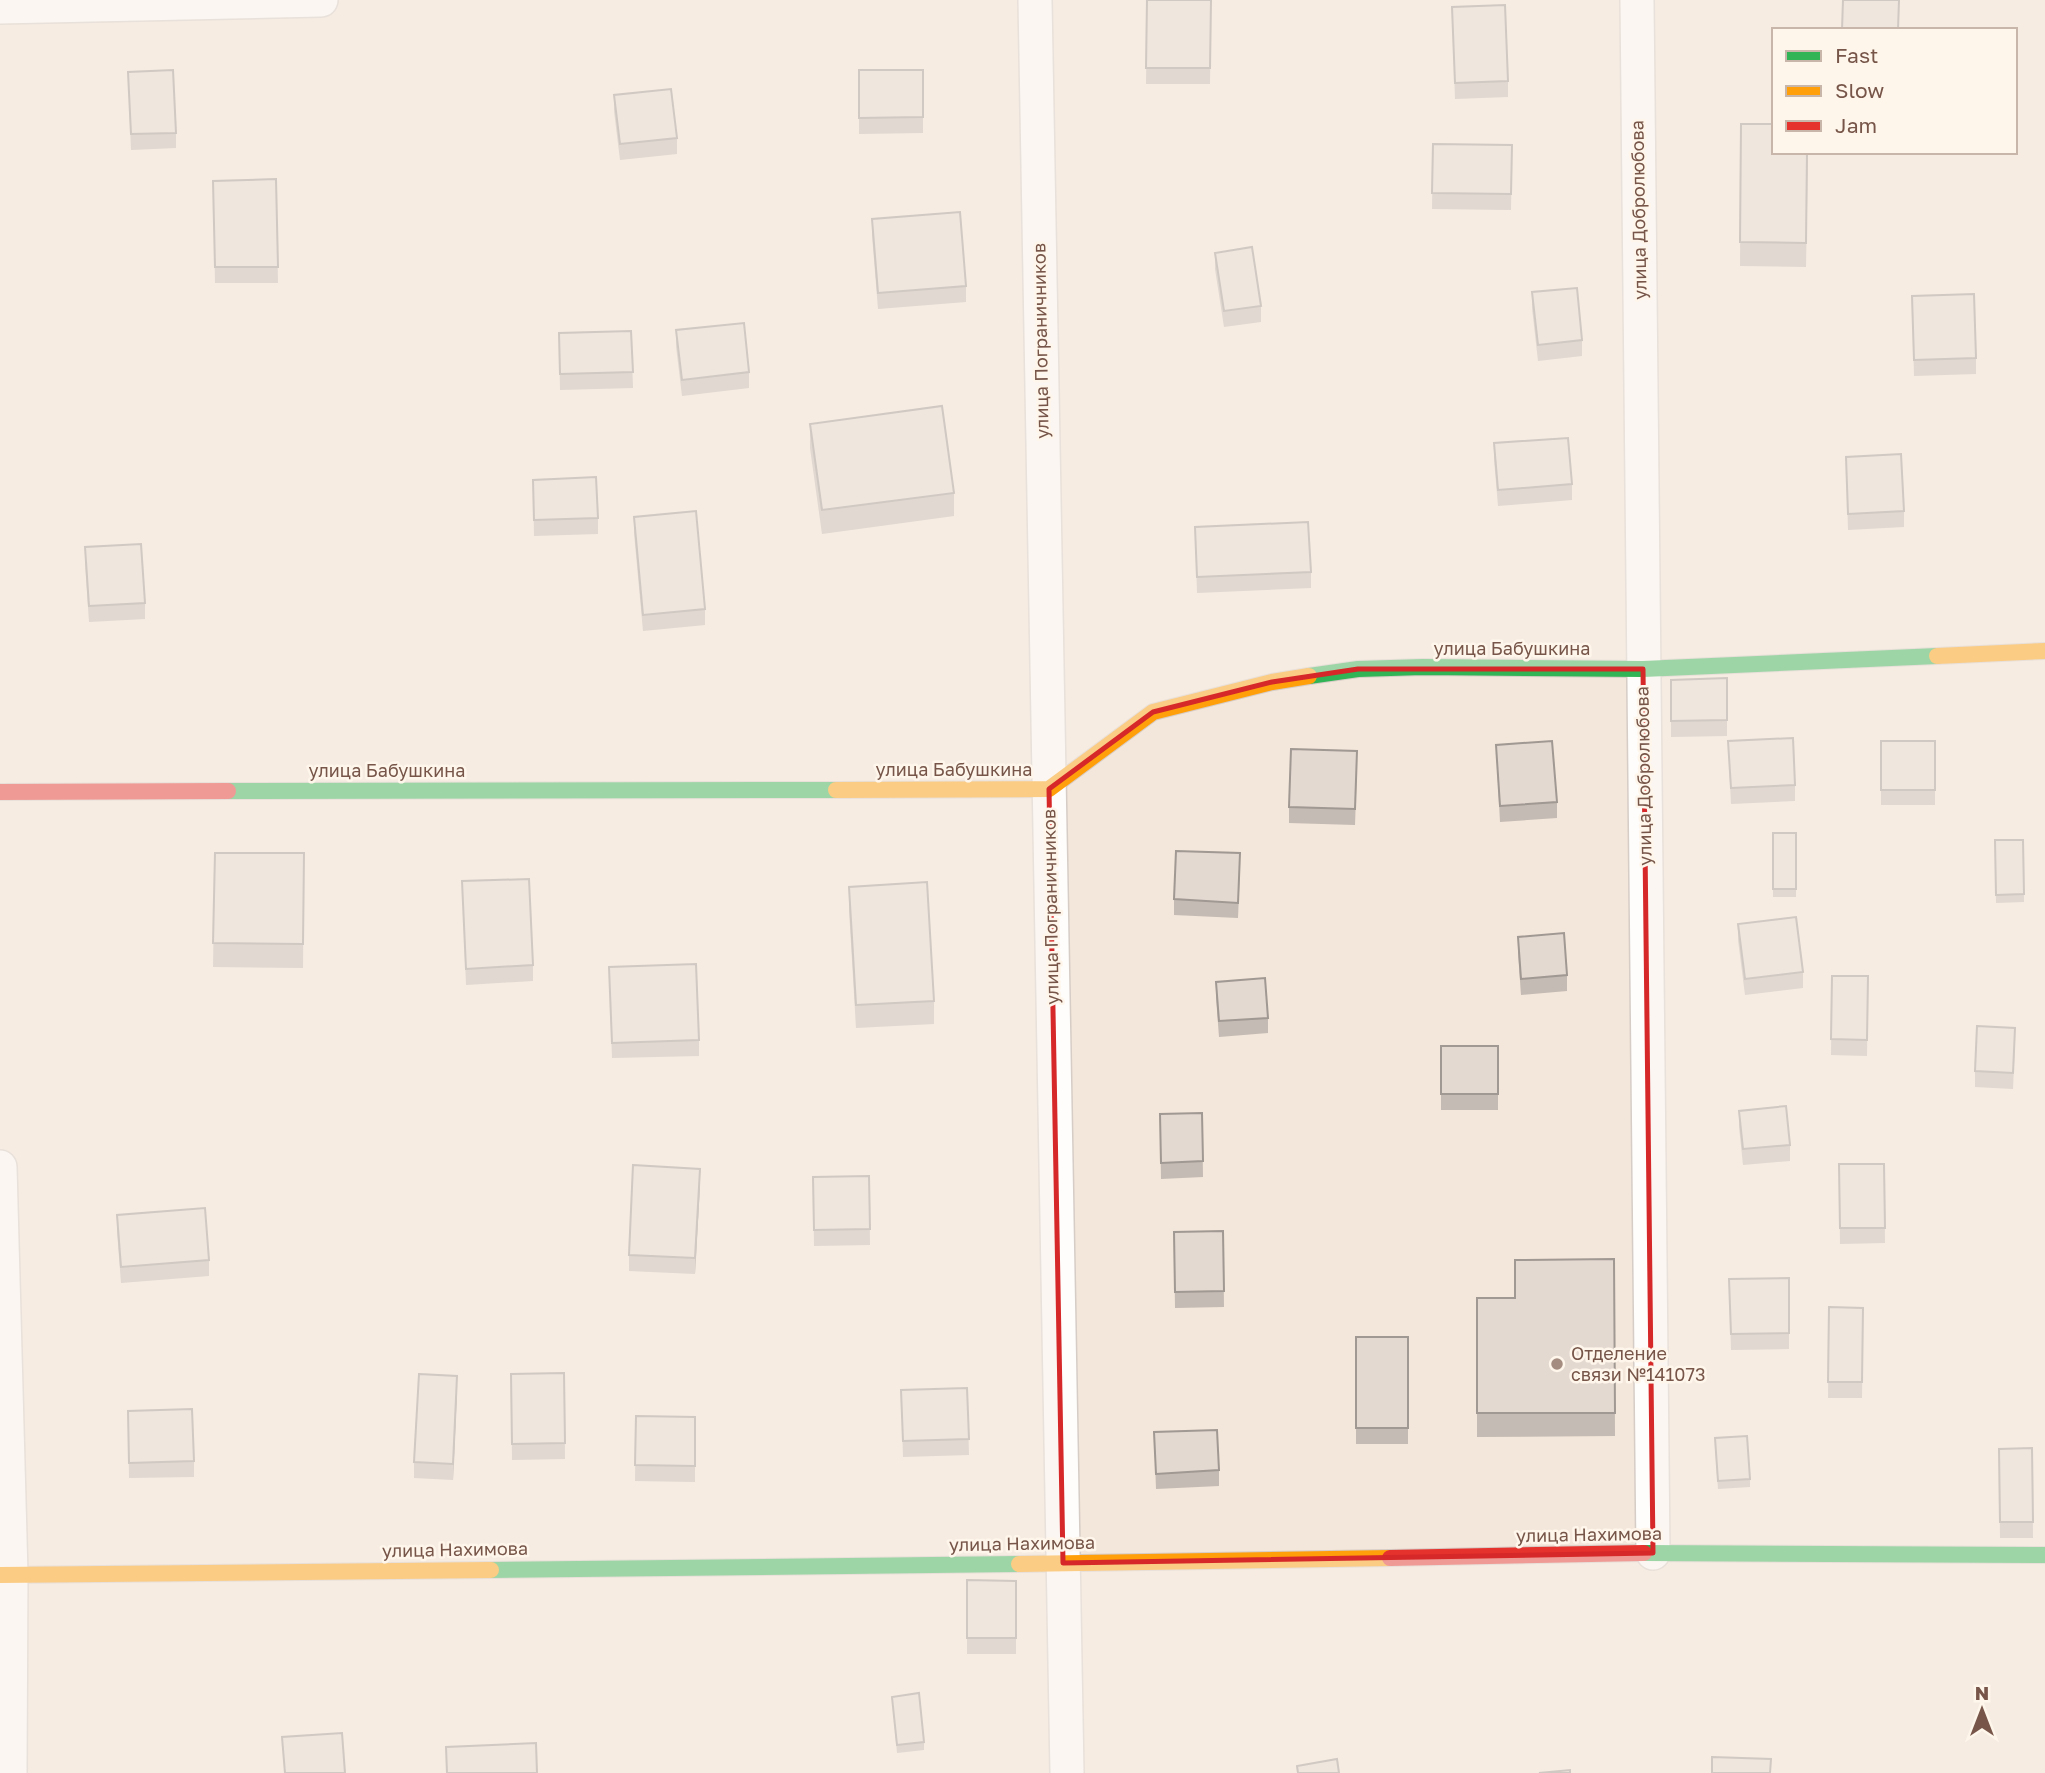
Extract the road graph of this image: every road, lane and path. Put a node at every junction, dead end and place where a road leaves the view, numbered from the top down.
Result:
1 (321, 0) edge
2 (1035, 0) edge
3 (1637, 0) edge
4 (0, 7) edge
5 (2045, 651) edge
6 (1643, 669) junction
7 (1049, 789) junction
8 (0, 792) edge
9 (0, 1167) edge
10 (1653, 1553) junction
11 (2045, 1555) edge
12 (1063, 1563) junction
13 (5, 1574) edge
14 (10, 1773) edge
15 (1067, 1773) edge

1 - 4 street
2 - 7 street, улица Пограничников
3 - 6 street, улица Добролюбова
5 - 6 street, улица Бабушкина
6 - 7 street, улица Бабушкина
6 - 10 street, улица Добролюбова
7 - 8 street, улица Бабушкина
7 - 12 street, улица Пограничников
9 - 13 street
10 - 11 street, улица Нахимова
10 - 12 street, улица Нахимова
12 - 13 street, улица Нахимова
12 - 15 street, улица Пограничников
13 - 14 street

